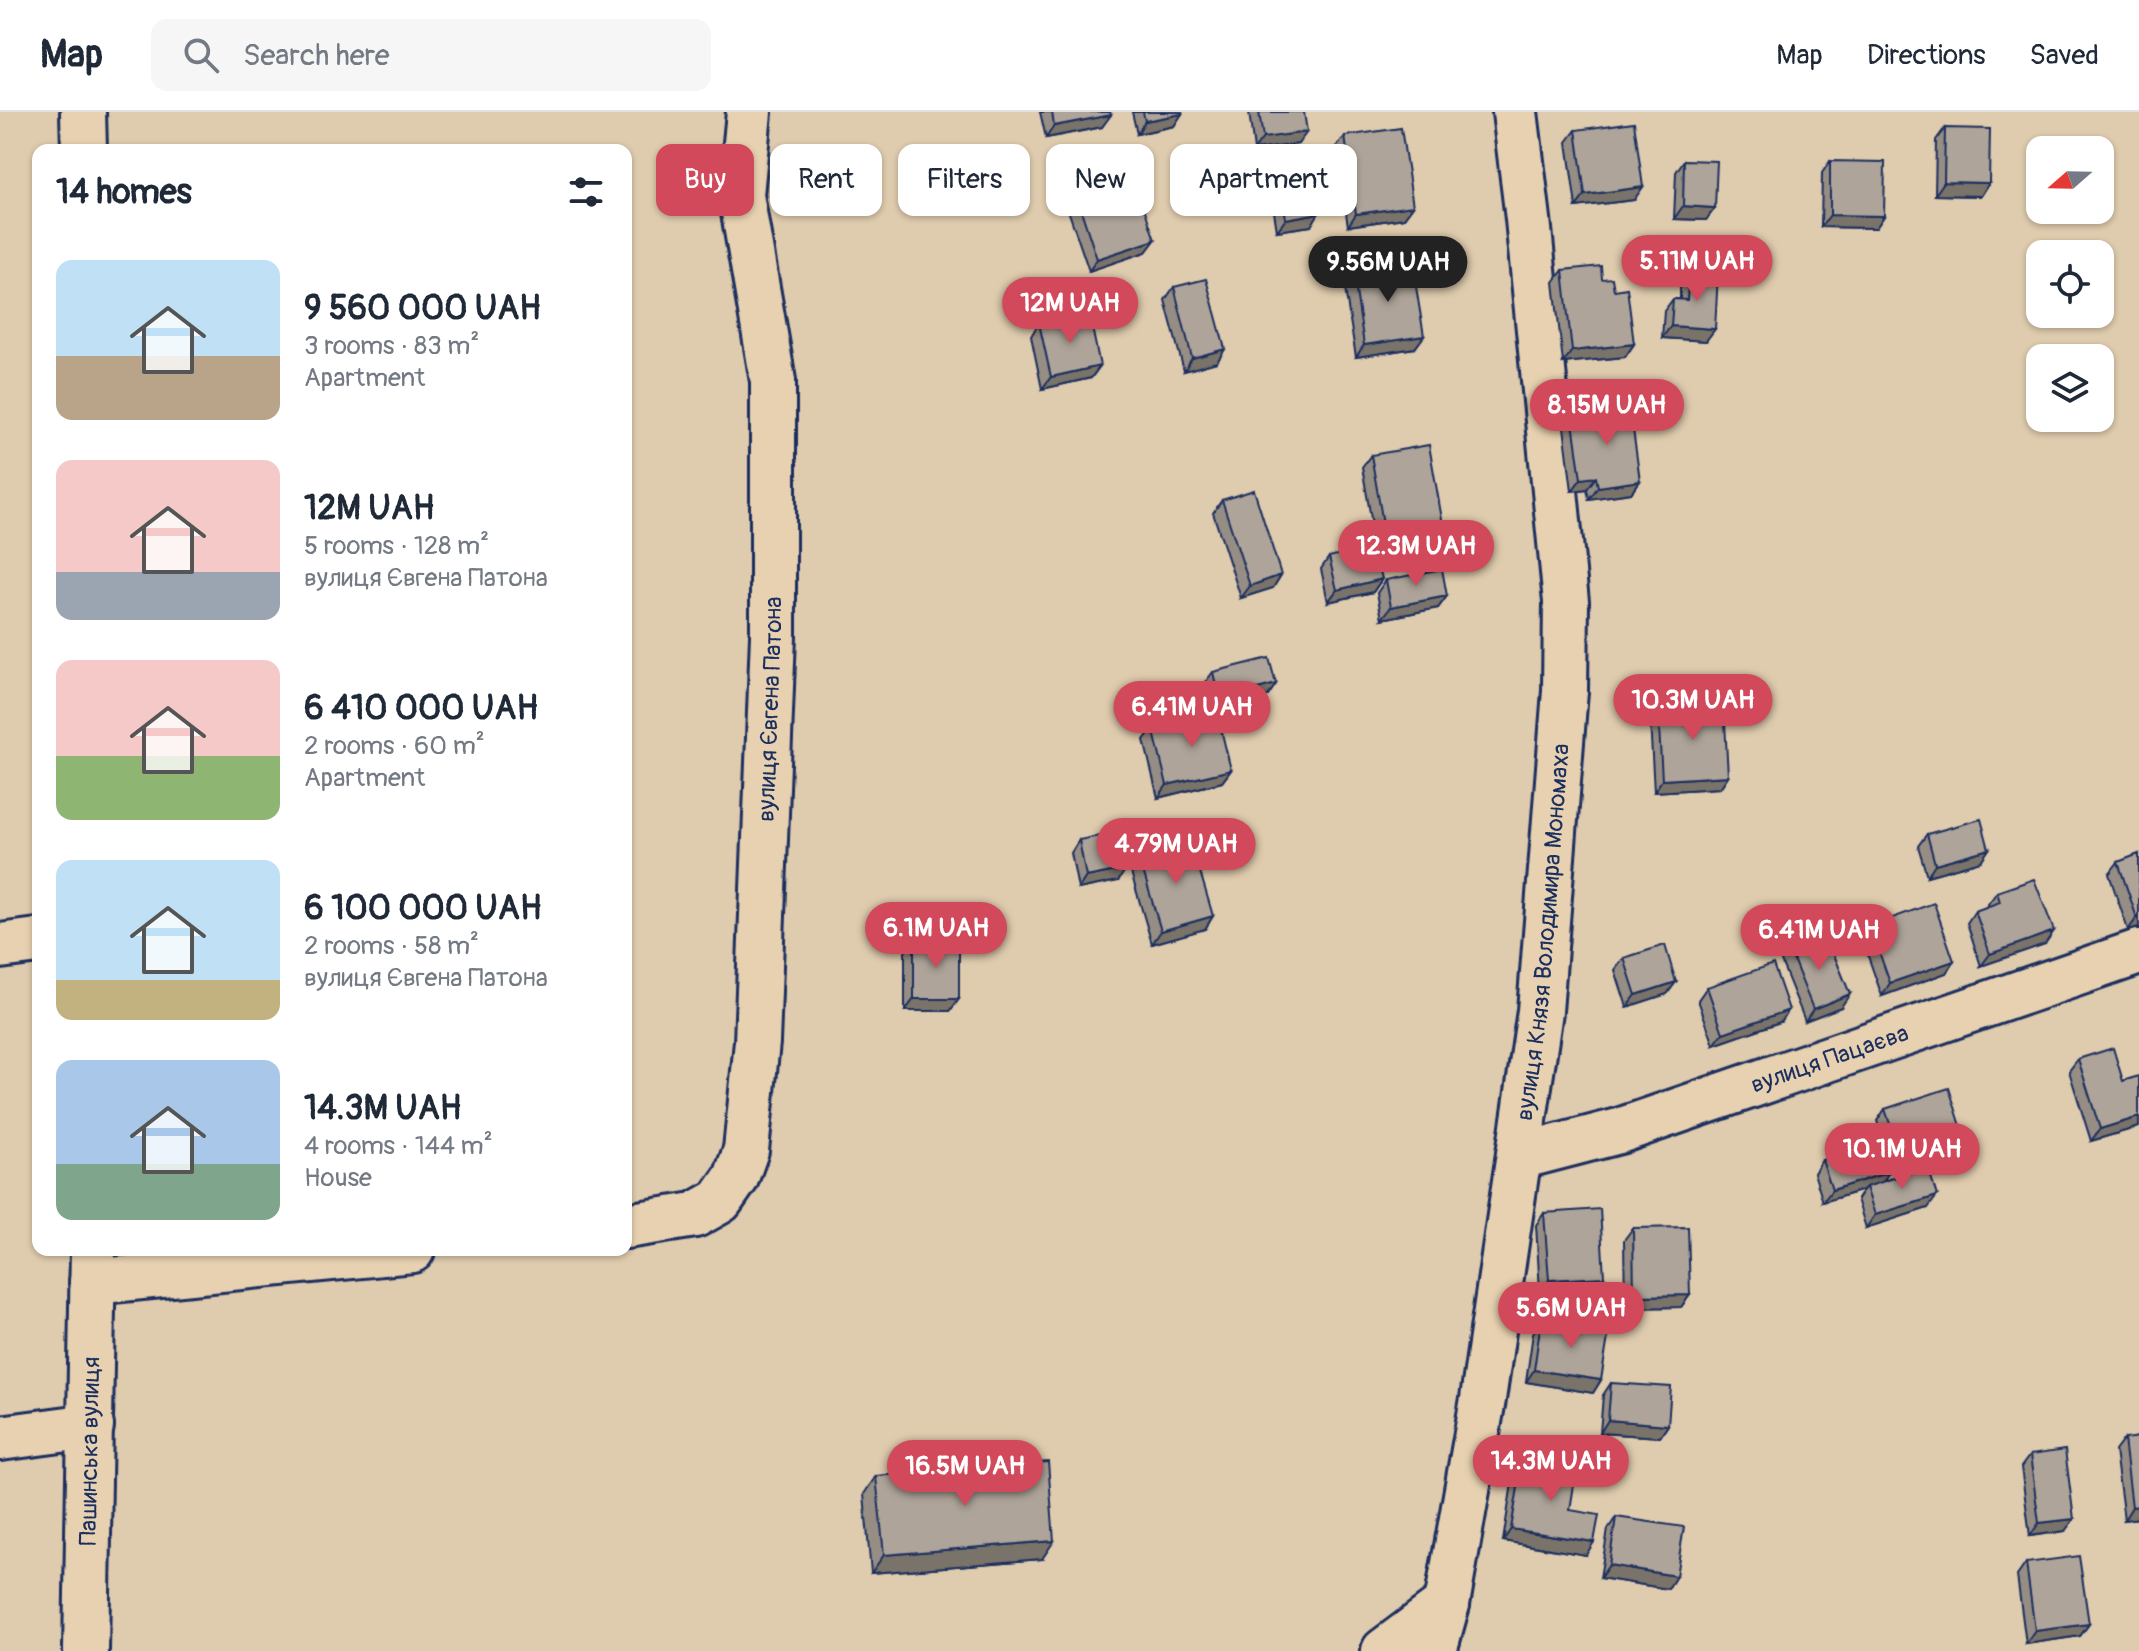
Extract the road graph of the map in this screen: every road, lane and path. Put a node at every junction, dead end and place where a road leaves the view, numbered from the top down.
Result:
1 (83, 112) edge
2 (749, 112) edge
3 (1515, 112) edge
4 (84, 144) edge
5 (32, 942) edge
6 (0, 946) edge
7 (2139, 952) edge
8 (1519, 1157) junction
9 (632, 1225) edge
10 (292, 1256) edge
11 (92, 1266) edge
12 (91, 1426) junction
13 (0, 1438) edge
14 (1447, 1604) junction
15 (86, 1651) edge
16 (1384, 1651) edge
17 (1434, 1651) edge

1 - 4 street
2 - 9 street, вулиця Євгена Патона
3 - 8 street, вулиця Князя Володимира Мономаха
5 - 6 street
7 - 8 street, вулиця Пацаєва
8 - 14 street, вулиця Князя Володимира Мономаха
10 - 11 street
11 - 12 street, Пашинська вулиця
12 - 13 street
12 - 15 street, Пашинська вулиця
14 - 16 street
14 - 17 street, вулиця Князя Володимира Мономаха

